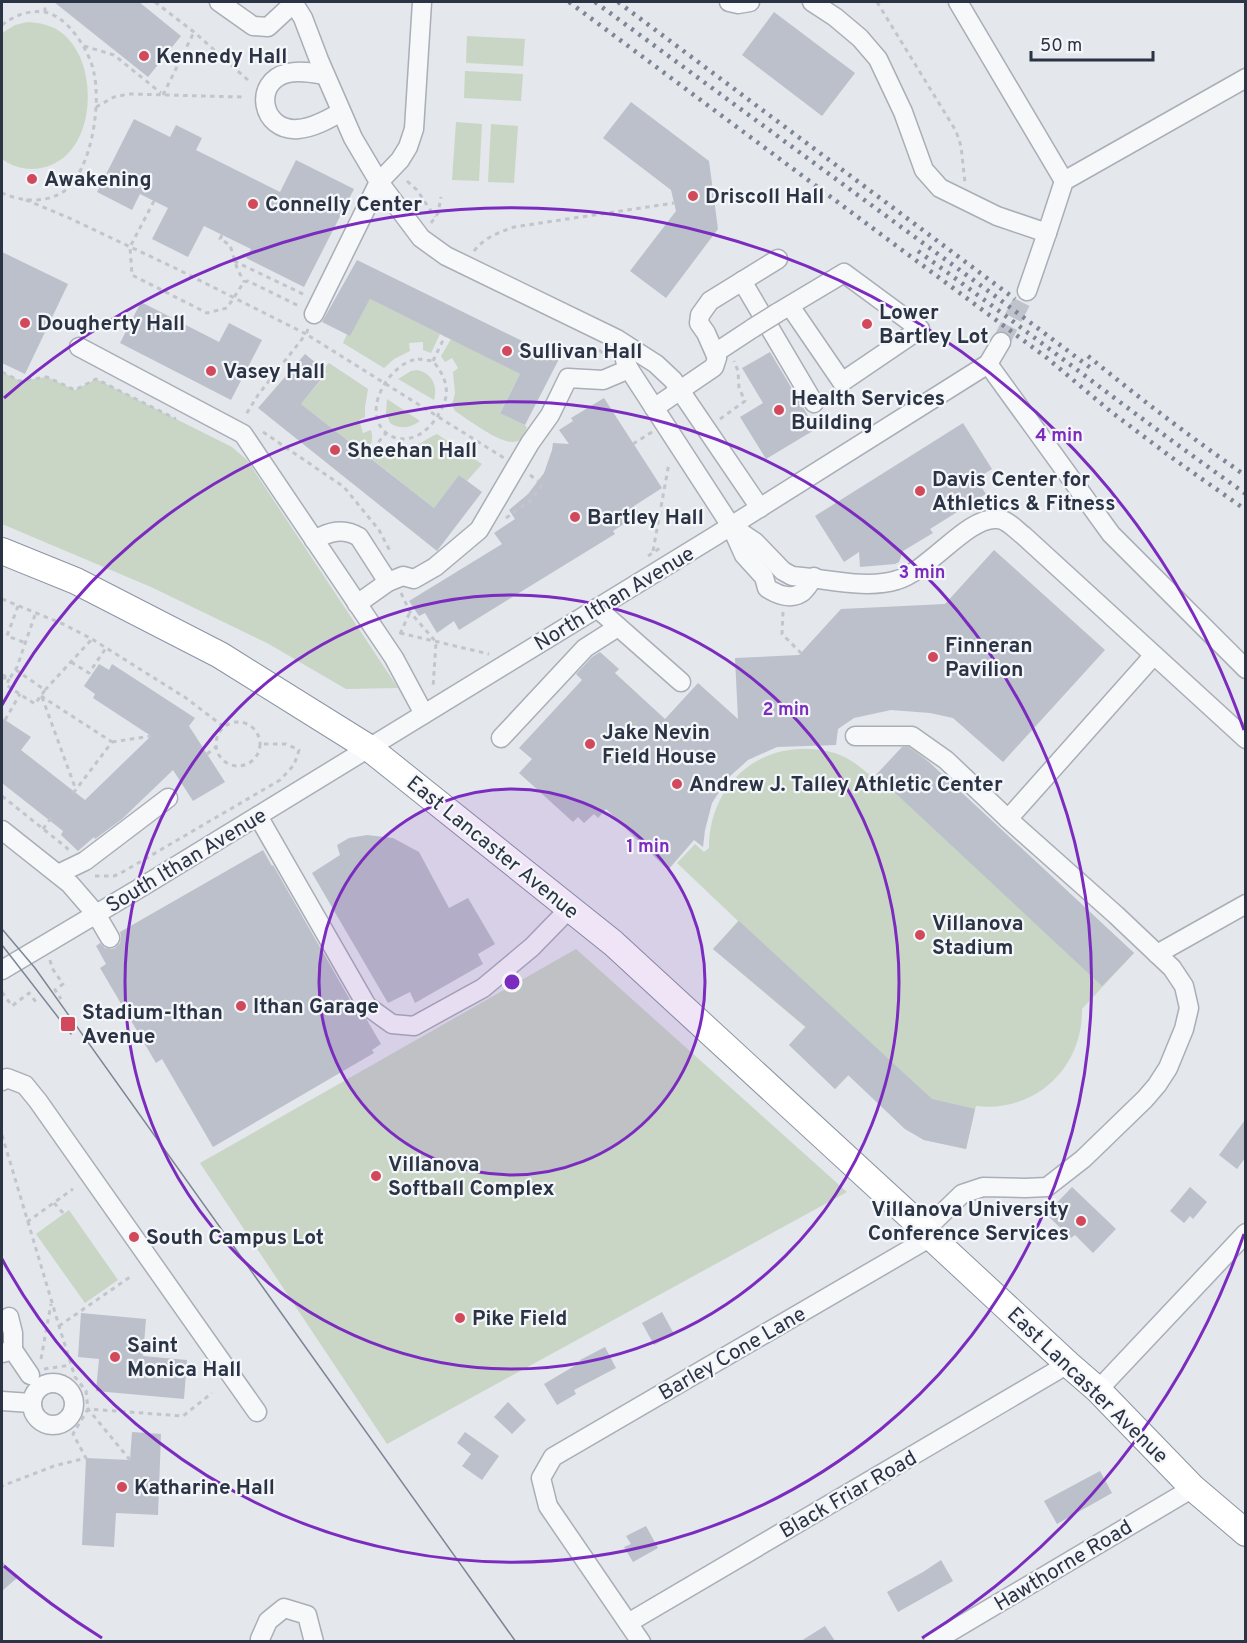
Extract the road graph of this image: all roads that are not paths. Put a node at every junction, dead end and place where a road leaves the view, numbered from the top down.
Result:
1 (219, 2) edge
2 (294, 2) edge
3 (422, 2) edge
4 (729, 2) edge
5 (750, 2) edge
6 (812, 2) edge
7 (958, 2) edge
8 (325, 75) junction
9 (1245, 79) edge
10 (341, 112) junction
11 (1064, 181) junction
12 (379, 182) junction
13 (1047, 233) junction
14 (778, 259) dead end
15 (742, 281) junction
16 (1027, 291) tunnel mouth
17 (317, 308) road end
18 (784, 309) junction
19 (616, 339) junction
20 (1001, 342) tunnel mouth
21 (79, 346) dead end
22 (720, 350) junction
23 (988, 364) junction
24 (624, 371) junction
25 (681, 391) junction
26 (814, 403) dead end
27 (654, 408) junction
28 (760, 508) junction
29 (731, 526) junction
30 (314, 540) junction
31 (2, 552) edge
32 (779, 567) junction
33 (764, 577) junction
34 (814, 578) junction
35 (395, 579) junction
36 (357, 603) junction
37 (597, 608) junction
38 (618, 627) junction
39 (1154, 655) junction
40 (1245, 669) edge
41 (681, 682) dead end
42 (429, 711) junction
43 (855, 736) dead end
44 (501, 738) dead end
45 (1245, 739) edge
46 (369, 748) junction
47 (168, 798) dead end
48 (258, 816) junction
49 (1008, 819) junction
50 (2, 830) edge
51 (58, 874) junction
52 (1245, 904) edge
53 (570, 908) junction
54 (96, 914) junction
55 (110, 938) dead end
56 (1157, 954) junction
57 (2, 970) edge
58 (2, 1080) edge
59 (928, 1233) junction
60 (1245, 1233) edge
61 (9, 1317) dead end
62 (7, 1352) edge
63 (1068, 1364) junction
64 (30, 1375) dead end
65 (1098, 1390) junction
66 (2, 1401) edge
67 (31, 1403) dead end
68 (257, 1412) dead end
69 (1193, 1488) junction
70 (1245, 1533) edge
71 (627, 1623) junction
72 (260, 1641) edge
73 (314, 1641) edge
74 (641, 1641) edge
75 (933, 1641) edge

1 - 2 street
2 - 8 street
3 - 12 street
4 - 5 street
6 - 13 street
7 - 11 street
8 - 10 street
8 - 10 street
9 - 11 street
10 - 12 street
11 - 13 street
12 - 17 street
12 - 19 street
13 - 16 street
14 - 15 street
15 - 22 street
15 - 26 street
18 - 18 street
18 - 22 street, bridge
19 - 24 street
19 - 25 street
20 - 23 street, North Ithan Avenue
21 - 30 street
22 - 25 street
23 - 28 street, North Ithan Avenue
23 - 40 street
24 - 27 street
24 - 35 street
25 - 27 street
25 - 28 street
27 - 29 street
28 - 29 street, North Ithan Avenue
29 - 32 street
29 - 33 street
29 - 37 street, North Ithan Avenue
30 - 35 street
30 - 36 street
31 - 46 highway, East Lancaster Avenue
32 - 33 street
32 - 34 street
33 - 34 street
34 - 39 street
35 - 36 street
36 - 42 street
37 - 38 street
37 - 42 street, North Ithan Avenue
38 - 41 street
38 - 44 street
39 - 45 street
39 - 49 street
42 - 46 street, North Ithan Avenue
43 - 49 street, Barley Cone Lane
46 - 48 street, South Ithan Avenue
46 - 53 highway, East Lancaster Avenue
47 - 51 street
48 - 53 street
48 - 54 street, South Ithan Avenue
49 - 56 street, Barley Cone Lane
50 - 51 street
51 - 54 street
52 - 56 street
53 - 59 highway, East Lancaster Avenue
54 - 55 street
54 - 57 street, South Ithan Avenue
56 - 59 street, Barley Cone Lane
58 - 68 street
59 - 63 highway, East Lancaster Avenue
59 - 71 street, Barley Cone Lane
60 - 65 street
61 - 62 street
62 - 64 street
63 - 65 highway, East Lancaster Avenue
63 - 71 street, Black Friar Road
65 - 69 highway, East Lancaster Avenue
66 - 67 street
69 - 70 highway, East Lancaster Avenue
69 - 75 street, Hawthorne Road
71 - 74 street
72 - 73 street

